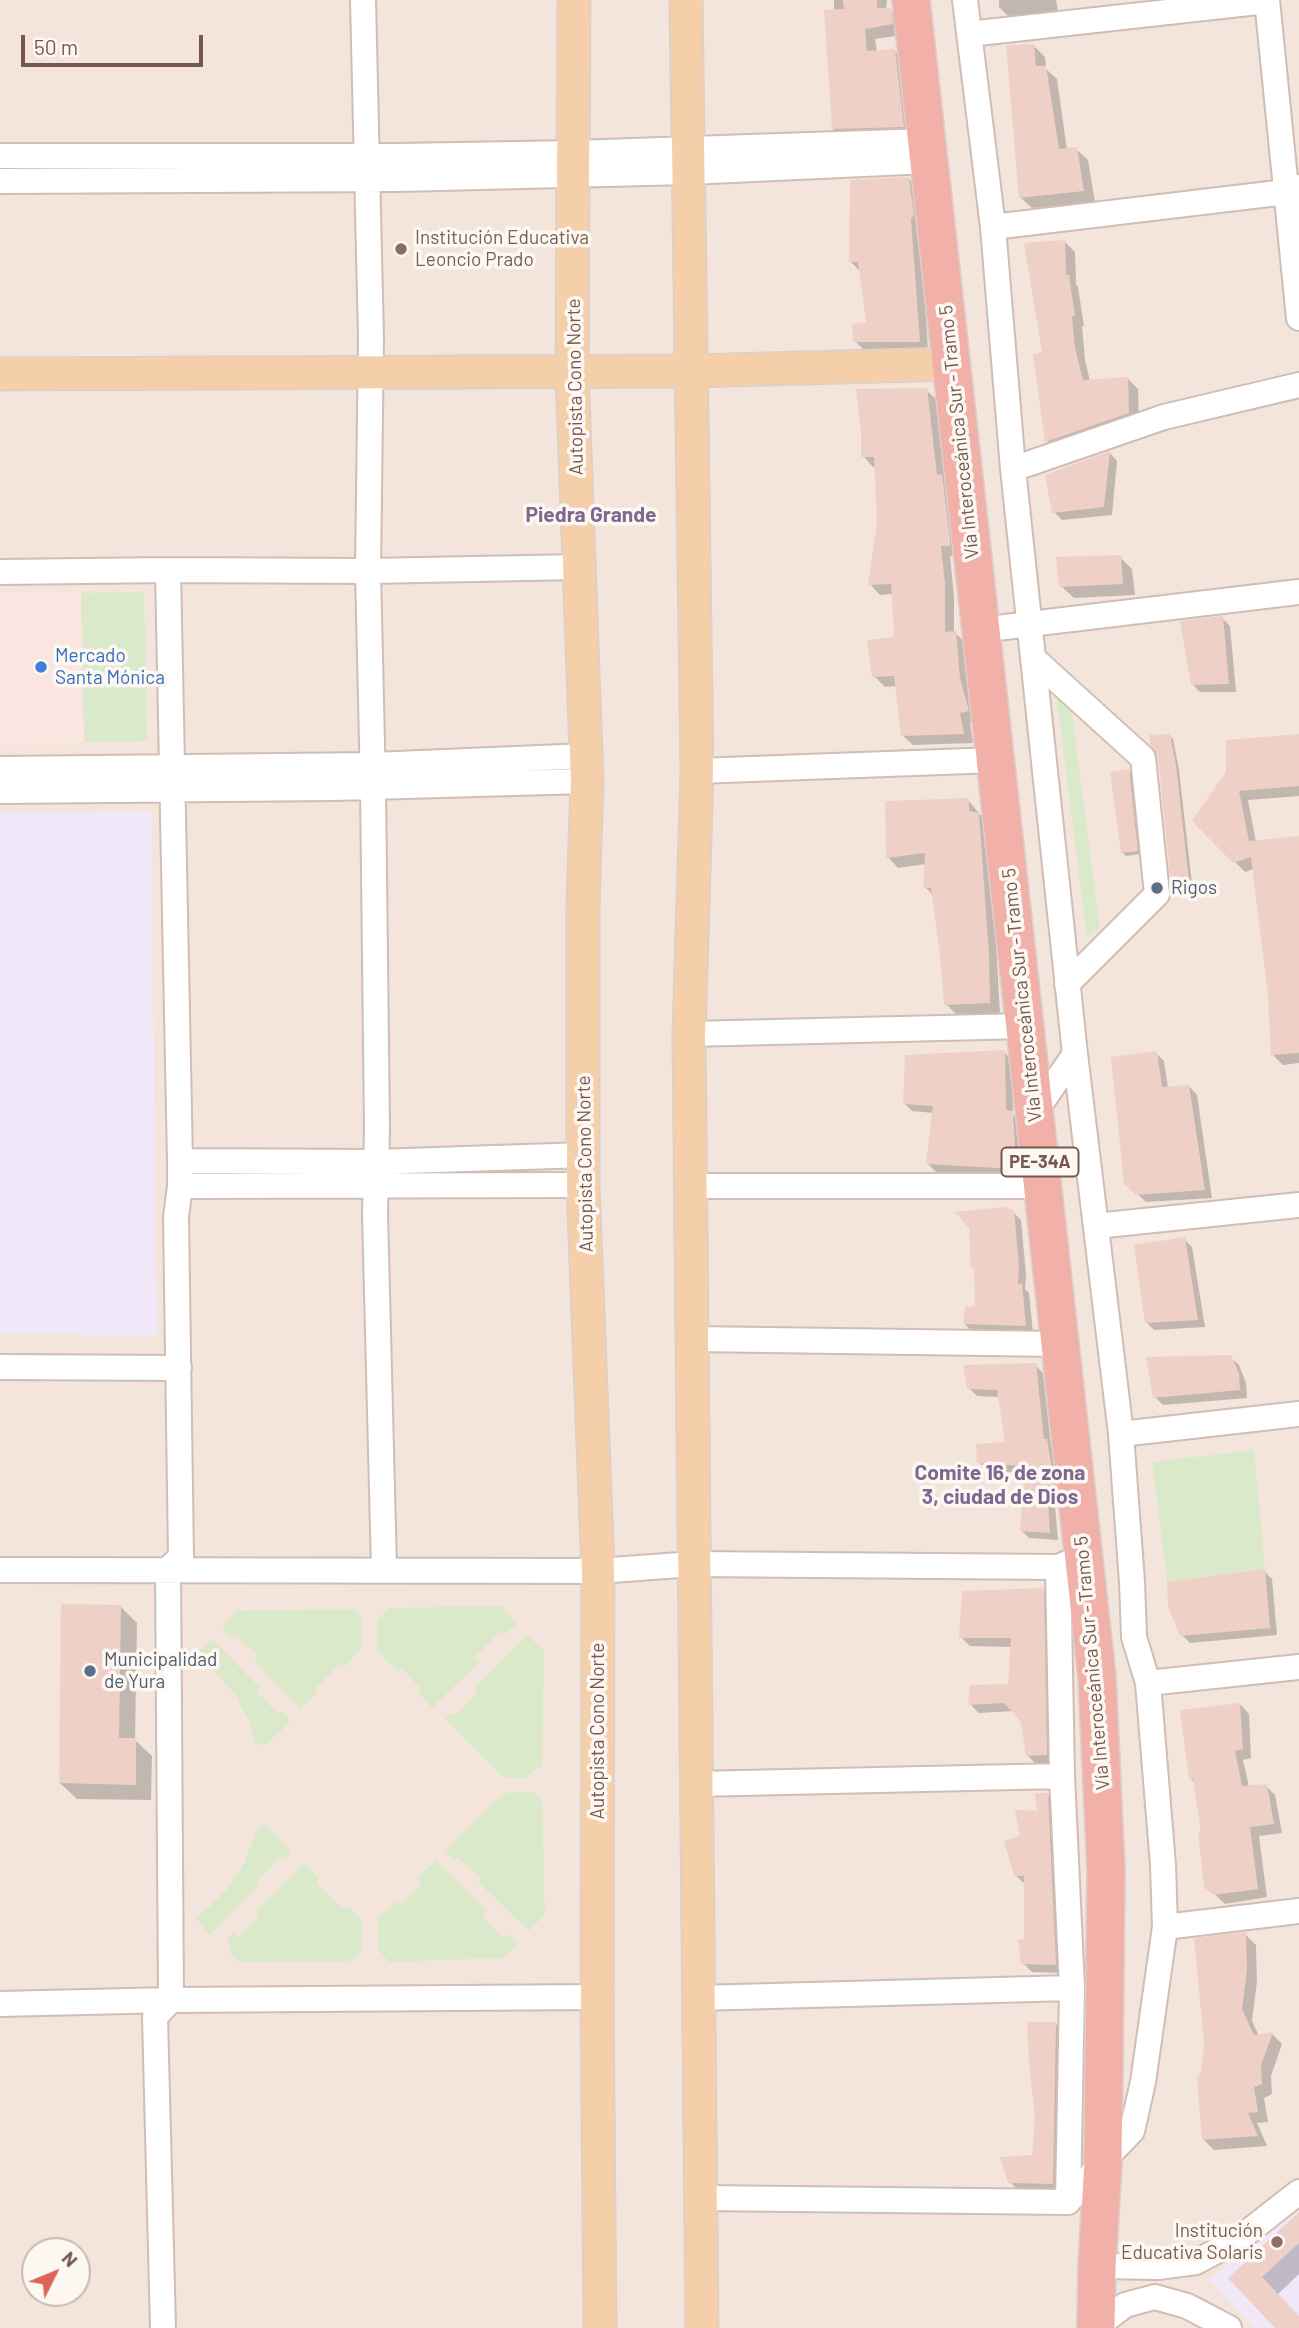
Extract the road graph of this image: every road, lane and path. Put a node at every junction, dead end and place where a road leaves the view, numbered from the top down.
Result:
1 (363, 0) edge
2 (574, 0) edge
3 (686, 0) edge
4 (911, 0) edge
5 (965, 0) edge
6 (1267, 0) edge
7 (969, 34) junction
8 (928, 151) junction
9 (0, 156) edge
10 (689, 161) junction
11 (574, 164) junction
12 (366, 168) junction
13 (0, 181) edge
14 (1293, 190) edge
15 (993, 228) junction
16 (1299, 318) edge
17 (952, 365) junction
18 (572, 371) junction
19 (692, 371) junction
20 (371, 373) junction
21 (0, 374) edge
22 (1299, 385) edge
23 (1013, 469) junction
24 (580, 567) junction
25 (169, 570) junction
26 (368, 570) junction
27 (0, 572) edge
28 (1299, 592) edge
29 (1030, 623) junction
30 (980, 629) junction
31 (1035, 660) junction
32 (996, 760) junction
33 (0, 769) edge
34 (587, 769) junction
35 (697, 771) junction
36 (373, 776) junction
37 (172, 778) junction
38 (0, 791) edge
39 (1067, 984) junction
40 (1026, 1026) junction
41 (689, 1034) junction
42 (1075, 1054) junction
43 (1035, 1112) junction
44 (180, 1161) junction
45 (584, 1170) junction
46 (376, 1174) junction
47 (180, 1186) junction
48 (691, 1186) junction
49 (1043, 1186) junction
50 (1299, 1205) edge
51 (1096, 1226) junction
52 (692, 1339) junction
53 (1060, 1344) junction
54 (0, 1367) edge
55 (179, 1368) junction
56 (1299, 1414) edge
57 (1121, 1434) junction
58 (1071, 1562) junction
59 (692, 1564) junction
60 (167, 1569) junction
61 (384, 1569) junction
62 (0, 1570) edge
63 (598, 1571) junction
64 (1299, 1667) edge
65 (1149, 1683) junction
66 (1062, 1776) junction
67 (695, 1784) junction
68 (1299, 1911) edge
69 (1165, 1927) junction
70 (1072, 1988) junction
71 (597, 1997) junction
72 (697, 1998) junction
73 (171, 2000) junction
74 (0, 2004) edge
75 (1103, 2161) junction
76 (1299, 2192) edge
77 (700, 2198) junction
78 (1068, 2202) junction
79 (1097, 2266) junction
80 (163, 2328) edge
81 (600, 2328) edge
82 (702, 2328) edge
83 (1096, 2328) edge
84 (1229, 2328) edge

1 - 12 street
2 - 11 main road, Autopista Cono Norte
3 - 10 main road
4 - 8 highway, Vía Interoceánica Sur - Tramo 5 / PE-34A
5 - 7 street
6 - 7 street
6 - 14 street
7 - 15 street
8 - 10 street
8 - 17 highway, Vía Interoceánica Sur - Tramo 5 / PE-34A
9 - 12 street
10 - 11 street
10 - 19 main road
11 - 12 street
11 - 18 main road, Autopista Cono Norte
12 - 13 street
12 - 20 street
14 - 15 street
14 - 16 street
15 - 23 street
17 - 19 main road
17 - 30 highway, Vía Interoceánica Sur - Tramo 5 / PE-34A
18 - 19 main road
18 - 20 main road
18 - 24 main road, Autopista Cono Norte
19 - 35 main road
20 - 21 main road
20 - 26 street
22 - 23 street
23 - 29 street
24 - 26 street
24 - 34 main road, Autopista Cono Norte
25 - 26 street
25 - 27 street
25 - 37 street
26 - 36 street
28 - 29 street
29 - 30 street
29 - 31 street
30 - 32 highway, Vía Interoceánica Sur - Tramo 5 / PE-34A
31 - 39 street
31 - 39 street
32 - 35 street
32 - 40 highway, Vía Interoceánica Sur - Tramo 5 / PE-34A
33 - 37 street
34 - 36 street
34 - 45 main road, Autopista Cono Norte
35 - 41 main road
36 - 37 street
36 - 46 street
37 - 38 street
37 - 44 street
39 - 42 street
40 - 41 street
40 - 43 highway, Vía Interoceánica Sur - Tramo 5 / PE-34A
41 - 48 main road
42 - 43 street
42 - 51 street
43 - 49 highway, Vía Interoceánica Sur - Tramo 5 / PE-34A
44 - 46 street
44 - 47 street
45 - 46 street
45 - 63 main road, Autopista Cono Norte
46 - 47 street
46 - 61 street
47 - 55 street
48 - 49 street
48 - 52 main road
49 - 53 highway, Vía Interoceánica Sur - Tramo 5 / PE-34A
50 - 51 street
51 - 57 street
52 - 53 street
52 - 59 main road
53 - 58 highway, Vía Interoceánica Sur - Tramo 5 / PE-34A
54 - 55 street
55 - 60 street
56 - 57 street
57 - 65 street
58 - 59 street
58 - 66 street
58 - 75 highway, Vía Interoceánica Sur - Tramo 5 / PE-34A
59 - 63 street
59 - 67 main road
60 - 61 street
60 - 62 street
60 - 73 street
61 - 63 street
63 - 71 main road, Autopista Cono Norte
64 - 65 street
65 - 69 street
66 - 67 street
66 - 70 street
67 - 72 main road
68 - 69 street
69 - 75 street
70 - 72 street
70 - 78 street
71 - 73 street
71 - 81 main road, Autopista Cono Norte
72 - 77 main road
73 - 74 street
73 - 80 street
75 - 78 street
75 - 79 highway, Vía Interoceánica Sur - Tramo 5 / PE-34A
76 - 79 street
77 - 78 street
77 - 82 main road
79 - 83 highway, Vía Interoceánica Sur - Tramo 5 / PE-34A
83 - 84 street

